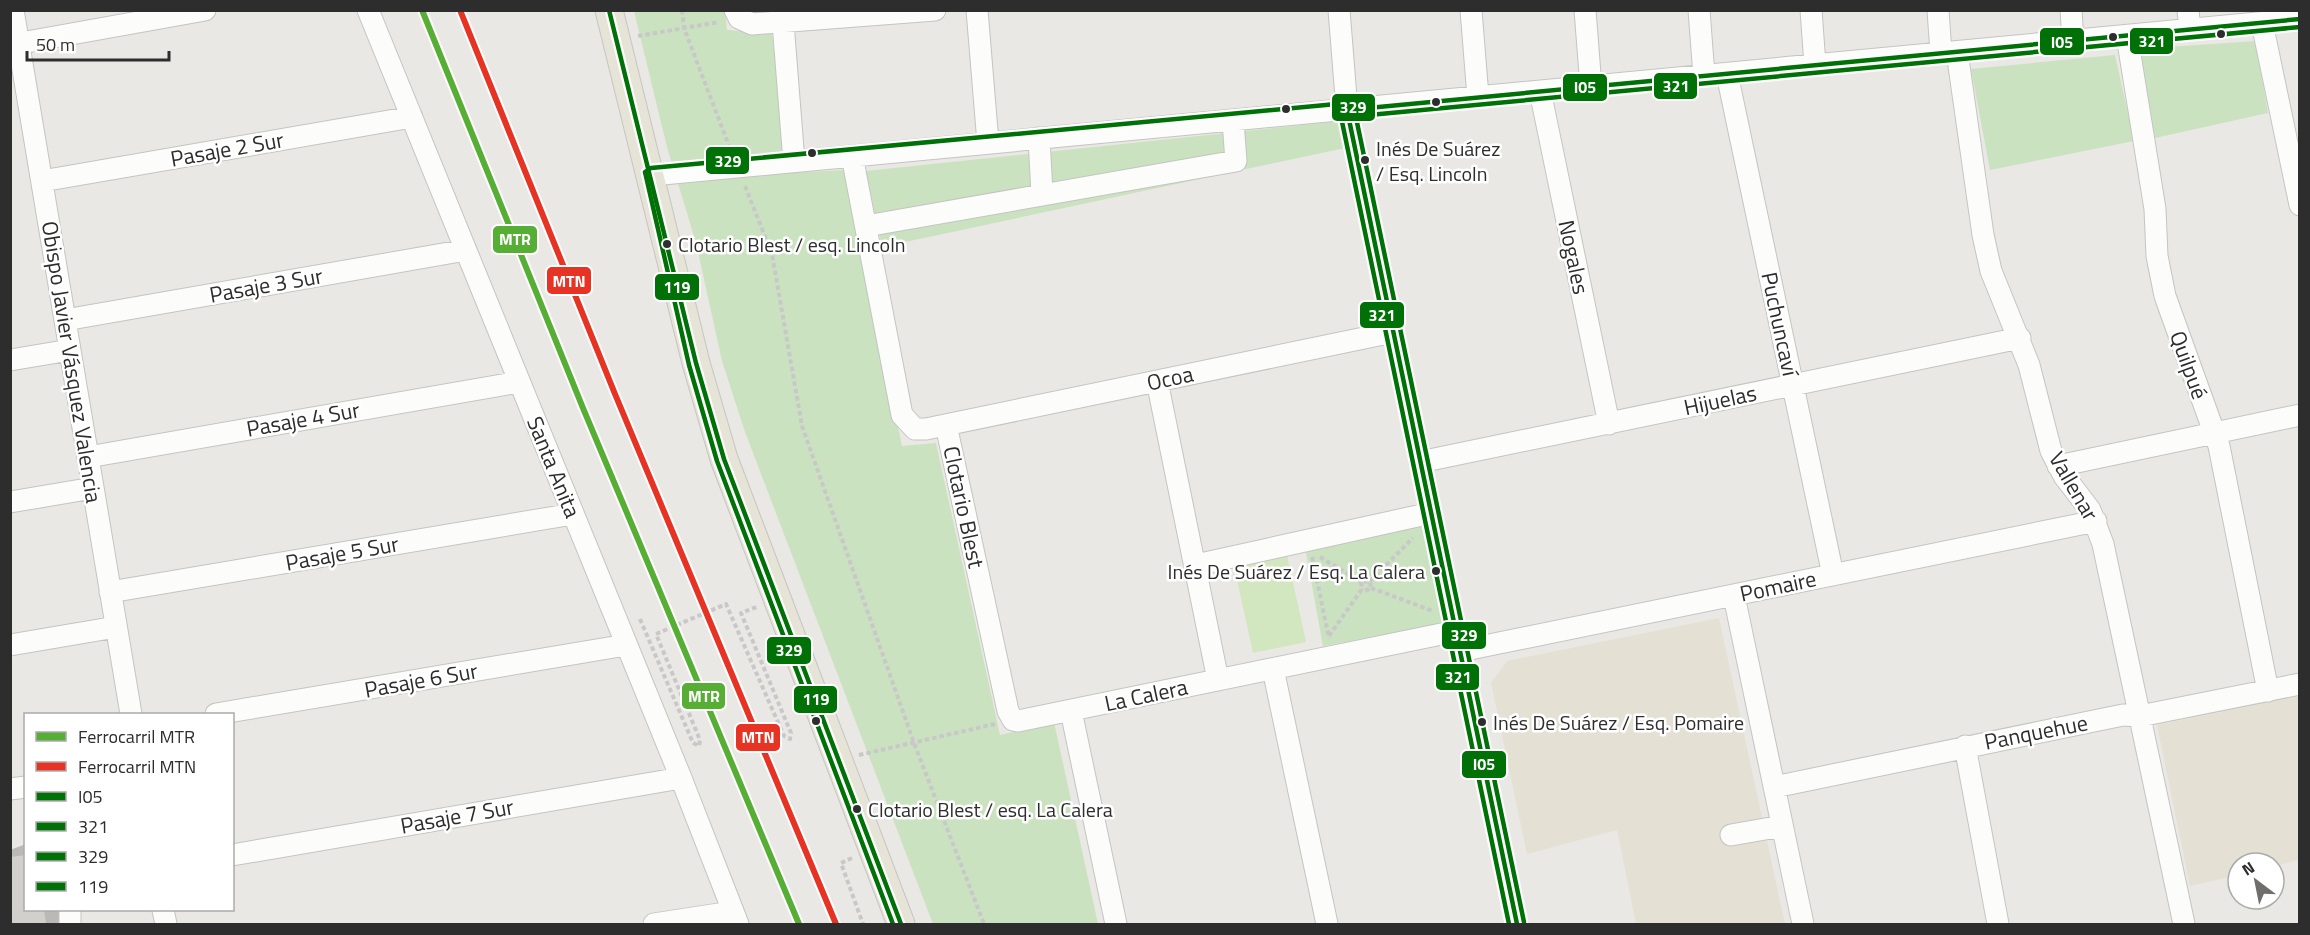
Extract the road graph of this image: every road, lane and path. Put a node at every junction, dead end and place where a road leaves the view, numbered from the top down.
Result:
1 (13, 10) edge
2 (205, 10) edge
3 (368, 10) edge
4 (609, 10) edge
5 (682, 10) edge
6 (935, 10) edge
7 (977, 10) edge
8 (1339, 10) edge
9 (1471, 10) edge
10 (1586, 10) edge
11 (1699, 10) edge
12 (1811, 10) edge
13 (1938, 10) edge
14 (2071, 10) edge
15 (737, 14) edge
16 (2300, 19) edge
17 (2189, 20) edge
18 (783, 22) junction
19 (2262, 23) junction
20 (684, 28) junction
21 (2127, 36) junction
22 (617, 39) junction
23 (2073, 41) junction
24 (15, 44) edge
25 (1949, 53) junction
26 (1815, 65) junction
27 (1727, 74) junction
28 (1704, 76) junction
29 (1591, 87) junction
30 (1539, 91) junction
31 (1478, 97) junction
32 (1347, 110) junction
33 (412, 117) junction
34 (1233, 120) junction
35 (1039, 138) junction
36 (988, 143) junction
37 (852, 156) junction
38 (794, 162) junction
39 (737, 167) junction
40 (652, 175) junction
41 (42, 181) junction
42 (1042, 194) junction
43 (2300, 205) edge
44 (866, 226) junction
45 (466, 250) junction
46 (65, 320) junction
47 (1393, 332) junction
48 (2020, 338) junction
49 (70, 350) junction
50 (10, 360) edge
51 (1157, 381) junction
52 (519, 382) junction
53 (1793, 385) junction
54 (2300, 415) edge
55 (1609, 424) junction
56 (946, 425) junction
57 (2213, 434) junction
58 (88, 457) junction
59 (1420, 462) junction
60 (2058, 466) junction
61 (93, 488) junction
62 (10, 502) edge
63 (1431, 513) junction
64 (573, 514) junction
65 (2096, 521) junction
66 (1414, 536) dead end
67 (1196, 565) junction
68 (1833, 575) junction
69 (1370, 581) junction
70 (1361, 582) junction
71 (1371, 588) junction
72 (1362, 589) junction
73 (110, 592) junction
74 (1734, 596) junction
75 (777, 599) junction
76 (1439, 613) dead end
77 (116, 627) junction
78 (648, 637) dead end
79 (1458, 641) junction
80 (10, 645) edge
81 (626, 645) junction
82 (1273, 669) junction
83 (1218, 680) junction
84 (2300, 684) edge
85 (2268, 691) junction
86 (1071, 711) junction
87 (131, 713) edge
88 (222, 713) edge
89 (2140, 716) junction
90 (1013, 720) junction
91 (914, 743) junction
92 (1965, 746) junction
93 (838, 760) junction
94 (681, 778) junction
95 (1774, 787) junction
96 (1782, 826) junction
97 (1731, 835) dead end
98 (872, 850) junction
99 (234, 855) edge
100 (735, 918) edge
101 (654, 924) edge
102 (862, 924) edge
103 (901, 924) edge
104 (984, 924) edge
105 (1116, 924) edge
106 (1327, 924) edge
107 (1517, 924) edge
108 (1803, 924) edge
109 (1998, 924) edge
110 (2184, 924) edge

1 - 24 street, Obispo Javier Vásquez Valencia
2 - 24 street
3 - 33 street, Santa Anita
4 - 22 main road
5 - 20 path
6 - 18 street
7 - 36 street
8 - 32 street
9 - 31 street
10 - 29 street
11 - 28 street
12 - 26 street
13 - 25 street, Vallenar
14 - 23 street
15 - 18 street
15 - 20 path
16 - 19 street
17 - 19 street
17 - 21 street
18 - 38 street
19 - 43 street
20 - 22 path
20 - 39 path
21 - 23 street
21 - 57 street, Quilpué
22 - 40 main road
23 - 25 street
24 - 41 street, Obispo Javier Vásquez Valencia
25 - 26 street
25 - 48 street, Vallenar
26 - 27 street
27 - 28 street
27 - 53 street, Puchuncaví
28 - 29 street
29 - 30 street
30 - 31 street
30 - 55 street, Nogales
31 - 32 street
32 - 34 street
32 - 47 street
33 - 41 street, Pasaje 2 Sur
33 - 45 street, Santa Anita
34 - 35 street
34 - 42 street
35 - 36 street
35 - 42 street
36 - 37 street
37 - 38 street
37 - 44 street, Clotario Blest
38 - 39 street
39 - 40 street
39 - 91 path
40 - 75 main road
41 - 46 street, Obispo Javier Vásquez Valencia
42 - 44 street
44 - 56 street, Clotario Blest
45 - 46 street, Pasaje 3 Sur
45 - 52 street, Santa Anita
46 - 49 street, Obispo Javier Vásquez Valencia
47 - 51 street, Ocoa
47 - 59 street
48 - 53 street, Hijuelas
48 - 60 street, Vallenar
49 - 50 street
49 - 58 street, Obispo Javier Vásquez Valencia
51 - 56 street, Ocoa
51 - 67 street
52 - 58 street, Pasaje 4 Sur
52 - 64 street, Santa Anita
53 - 55 street, Hijuelas
53 - 68 street, Puchuncaví
54 - 57 street
55 - 59 street, Hijuelas
56 - 90 street, Clotario Blest
57 - 60 street
57 - 85 street, Quilpué
58 - 61 street, Obispo Javier Vásquez Valencia
59 - 63 street
60 - 65 street, Vallenar
61 - 62 street
61 - 73 street, Obispo Javier Vásquez Valencia
63 - 67 street
63 - 79 street
64 - 73 street, Pasaje 5 Sur
64 - 81 street, Santa Anita
65 - 68 street, Pomaire
65 - 89 street, Vallenar
66 - 69 path
67 - 83 street
68 - 74 street, Pomaire
69 - 70 path
69 - 71 path
70 - 72 path
70 - 72 path
71 - 72 path
71 - 76 path
73 - 77 street, Obispo Javier Vásquez Valencia
74 - 79 street, Pomaire
74 - 95 street
75 - 78 path
75 - 93 main road
77 - 80 street
77 - 87 street, Obispo Javier Vásquez Valencia
79 - 82 street, La Calera
79 - 107 street
81 - 88 street, Pasaje 6 Sur
81 - 94 street, Santa Anita
82 - 83 street, La Calera
82 - 106 street
83 - 86 street, La Calera
84 - 85 street, Panquehue
85 - 89 street, Panquehue
86 - 90 street, La Calera
86 - 105 street
89 - 92 street, Panquehue
89 - 110 street, Vallenar
90 - 91 path
91 - 93 path
91 - 104 path
92 - 95 street, Panquehue
92 - 109 street
93 - 98 main road
94 - 99 street, Pasaje 7 Sur
94 - 100 street, Santa Anita
95 - 96 street
96 - 97 street
96 - 108 street
98 - 102 path
98 - 103 main road
100 - 101 street

